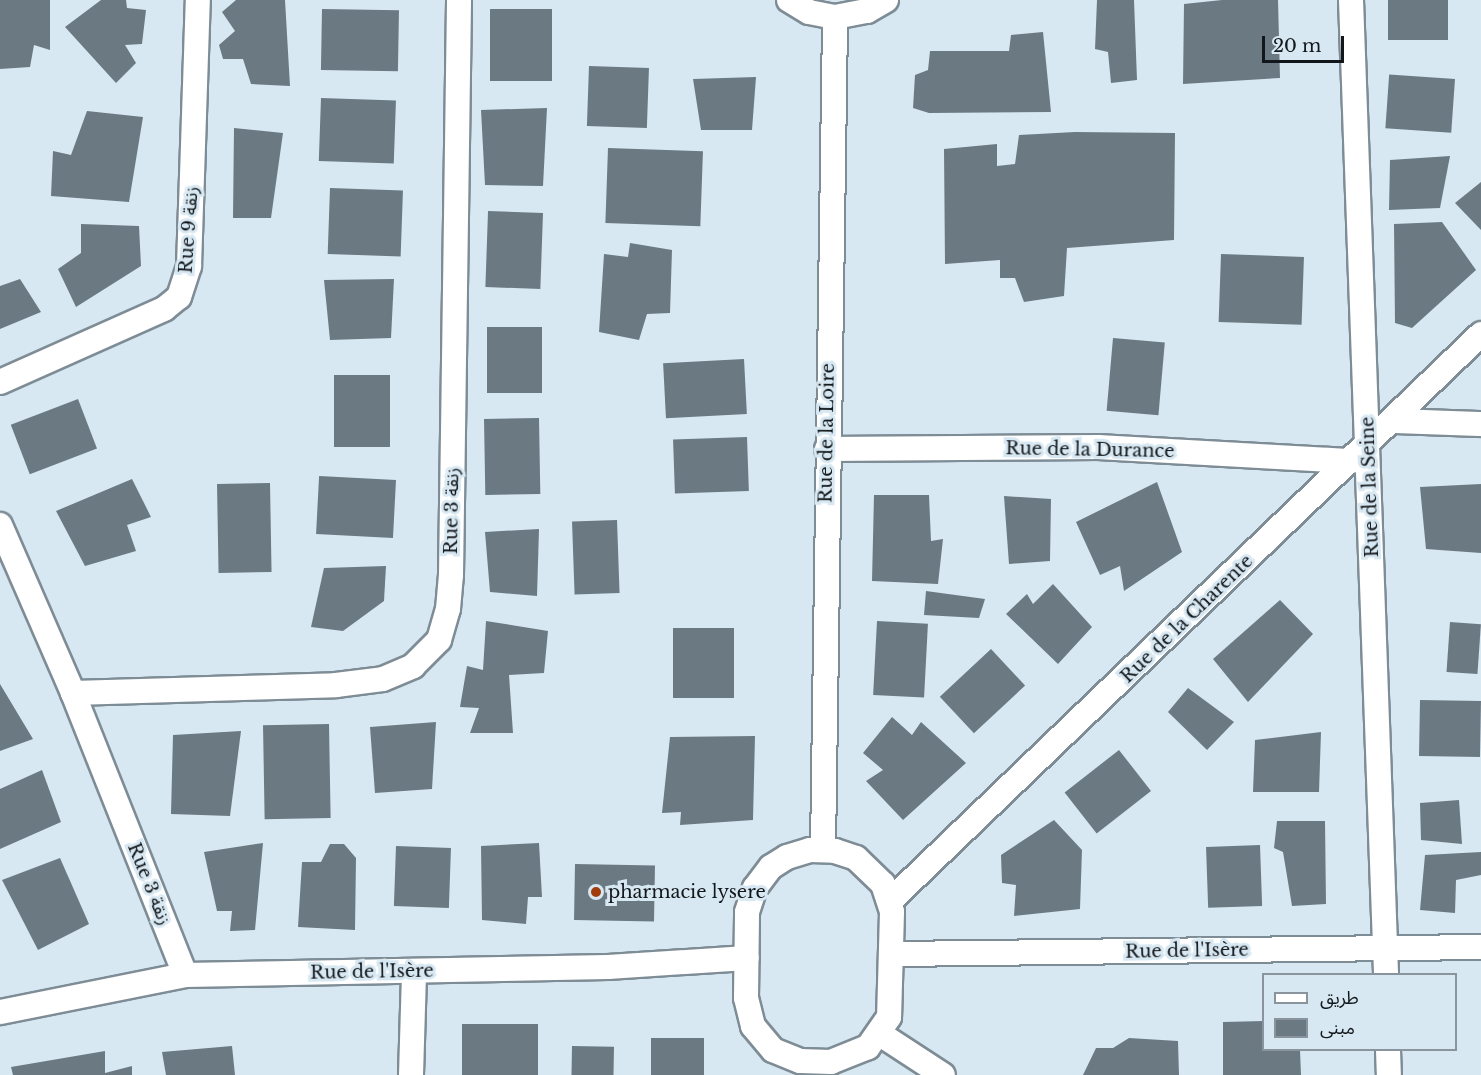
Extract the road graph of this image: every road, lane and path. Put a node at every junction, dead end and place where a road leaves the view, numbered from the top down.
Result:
1 (198, 0) edge
2 (459, 0) edge
3 (789, 0) edge
4 (885, 0) edge
5 (1351, 0) edge
6 (835, 17) junction
7 (1481, 334) edge
8 (0, 382) edge
9 (1393, 421) junction
10 (1481, 424) edge
11 (827, 449) junction
12 (1360, 453) junction
13 (0, 525) edge
14 (73, 693) junction
15 (824, 850) junction
16 (890, 902) junction
17 (1481, 947) edge
18 (1385, 949) junction
19 (892, 954) junction
20 (747, 958) junction
21 (414, 971) junction
22 (1386, 973) edge
23 (185, 975) junction
24 (0, 1012) edge
25 (880, 1034) junction
26 (1389, 1051) edge
27 (819, 1069) edge
28 (411, 1075) edge
29 (943, 1075) edge
30 (1389, 1075) edge

1 - 8 street, Rue 9 زنقة
2 - 14 street, Rue 3 زنقة
3 - 6 street
4 - 6 street
5 - 12 street, Rue de la Seine
6 - 11 street, Rue de la Loire
7 - 9 street, Rue de la Charente
9 - 10 street
9 - 12 street, Rue de la Charente
11 - 12 street, Rue de la Durance
11 - 15 street, Rue de la Loire
12 - 16 street, Rue de la Charente
12 - 18 street, Rue de la Seine
13 - 14 street, Rue 3 زنقة
14 - 23 street, Rue 3 زنقة
15 - 16 street
15 - 20 street
16 - 19 street
17 - 18 street, Rue de l'Isère
18 - 19 street, Rue de l'Isère
18 - 22 street, Rue de la Seine
19 - 25 street
20 - 21 street, Rue de l'Isère
20 - 27 street
21 - 23 street, Rue de l'Isère
21 - 28 street
23 - 24 street, Rue de l'Isère
25 - 27 street
25 - 29 street
26 - 30 street

